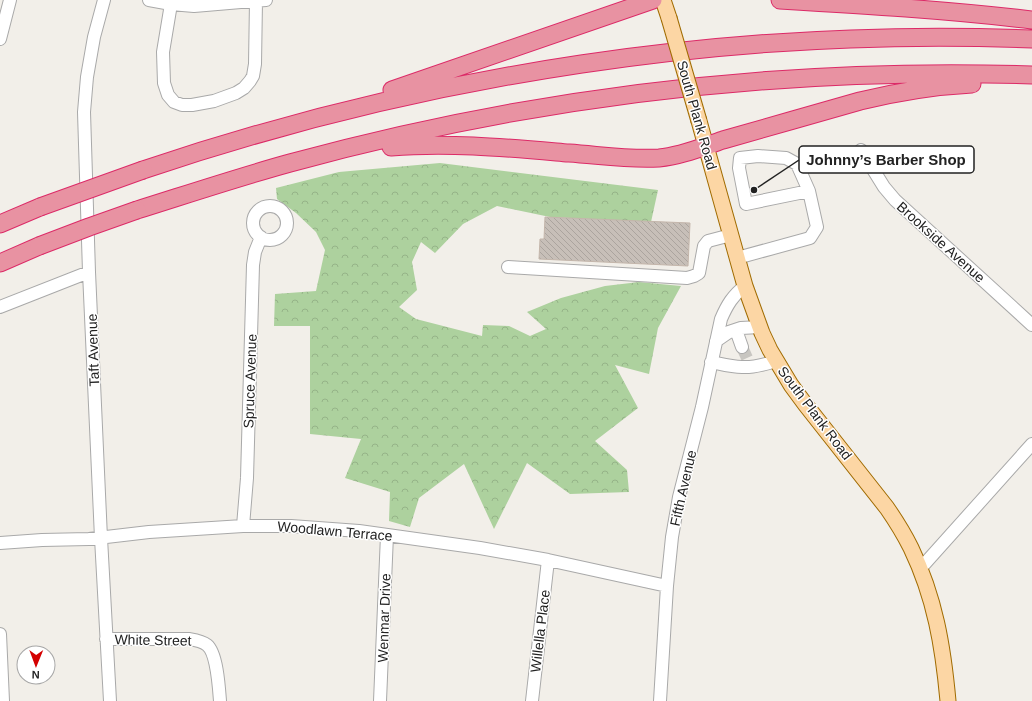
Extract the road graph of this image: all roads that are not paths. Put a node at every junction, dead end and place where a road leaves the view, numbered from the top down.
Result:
1 (10, 0) edge
2 (104, 0) edge
3 (149, 0) edge
4 (653, 0) edge
5 (663, 0) edge
6 (780, 0) edge
7 (237, 1) edge
8 (261, 1) edge
9 (171, 4) junction
10 (1032, 20) edge
11 (0, 39) edge
12 (1032, 39) edge
13 (1032, 75) edge
14 (1032, 82) edge
15 (281, 128) junction
16 (706, 146) junction
17 (861, 150) dead end
18 (290, 163) junction
19 (809, 191) junction
20 (0, 224) edge
21 (731, 235) junction
22 (260, 238) dead end
23 (737, 258) junction
24 (0, 263) edge
25 (508, 267) dead end
26 (90, 272) junction
27 (745, 286) junction
28 (0, 307) edge
29 (1032, 325) edge
30 (760, 327) junction
31 (736, 330) junction
32 (716, 341) junction
33 (742, 347) tunnel mouth
34 (776, 361) junction
35 (711, 362) junction
36 (1032, 444) edge
37 (243, 526) junction
38 (387, 535) junction
39 (101, 538) junction
40 (0, 543) edge
41 (548, 560) junction
42 (920, 569) junction
43 (667, 586) junction
44 (0, 634) edge
45 (106, 639) junction
46 (3, 701) edge
47 (110, 701) edge
48 (220, 701) edge
49 (380, 701) edge
50 (532, 701) edge
51 (660, 701) edge
52 (948, 701) edge

1 - 11 street
2 - 26 street, Taft Avenue
3 - 9 street
4 - 15 highway
5 - 16 main road, South Plank Road, bridge
6 - 10 highway
7 - 8 street
7 - 9 street
8 - 9 street
12 - 15 highway
13 - 18 highway
14 - 16 highway
15 - 20 highway, bridge
16 - 18 highway
16 - 21 main road, South Plank Road
17 - 29 street, Brookside Avenue
18 - 24 highway, bridge
19 - 19 street
19 - 23 street
21 - 23 main road, South Plank Road
21 - 25 street
22 - 37 street, Spruce Avenue
23 - 27 main road, South Plank Road
26 - 28 street
26 - 39 street, Taft Avenue
27 - 30 main road, South Plank Road
27 - 32 street, Fifth Avenue
30 - 31 street
30 - 34 main road, South Plank Road
31 - 32 street
31 - 33 street
32 - 35 street, Fifth Avenue
34 - 35 street
34 - 42 main road, South Plank Road
35 - 43 street, Fifth Avenue
36 - 42 street
37 - 38 street, Woodlawn Terrace
37 - 39 street, Woodlawn Terrace
38 - 41 street, Woodlawn Terrace
38 - 49 street, Wenmar Drive
39 - 40 street, Woodlawn Terrace
39 - 45 street, Taft Avenue
41 - 43 street, Woodlawn Terrace
41 - 50 street, Willella Place
42 - 52 main road, South Plank Road
43 - 51 street, Fifth Avenue
44 - 46 street
45 - 47 street, Taft Avenue
45 - 48 street, White Street

